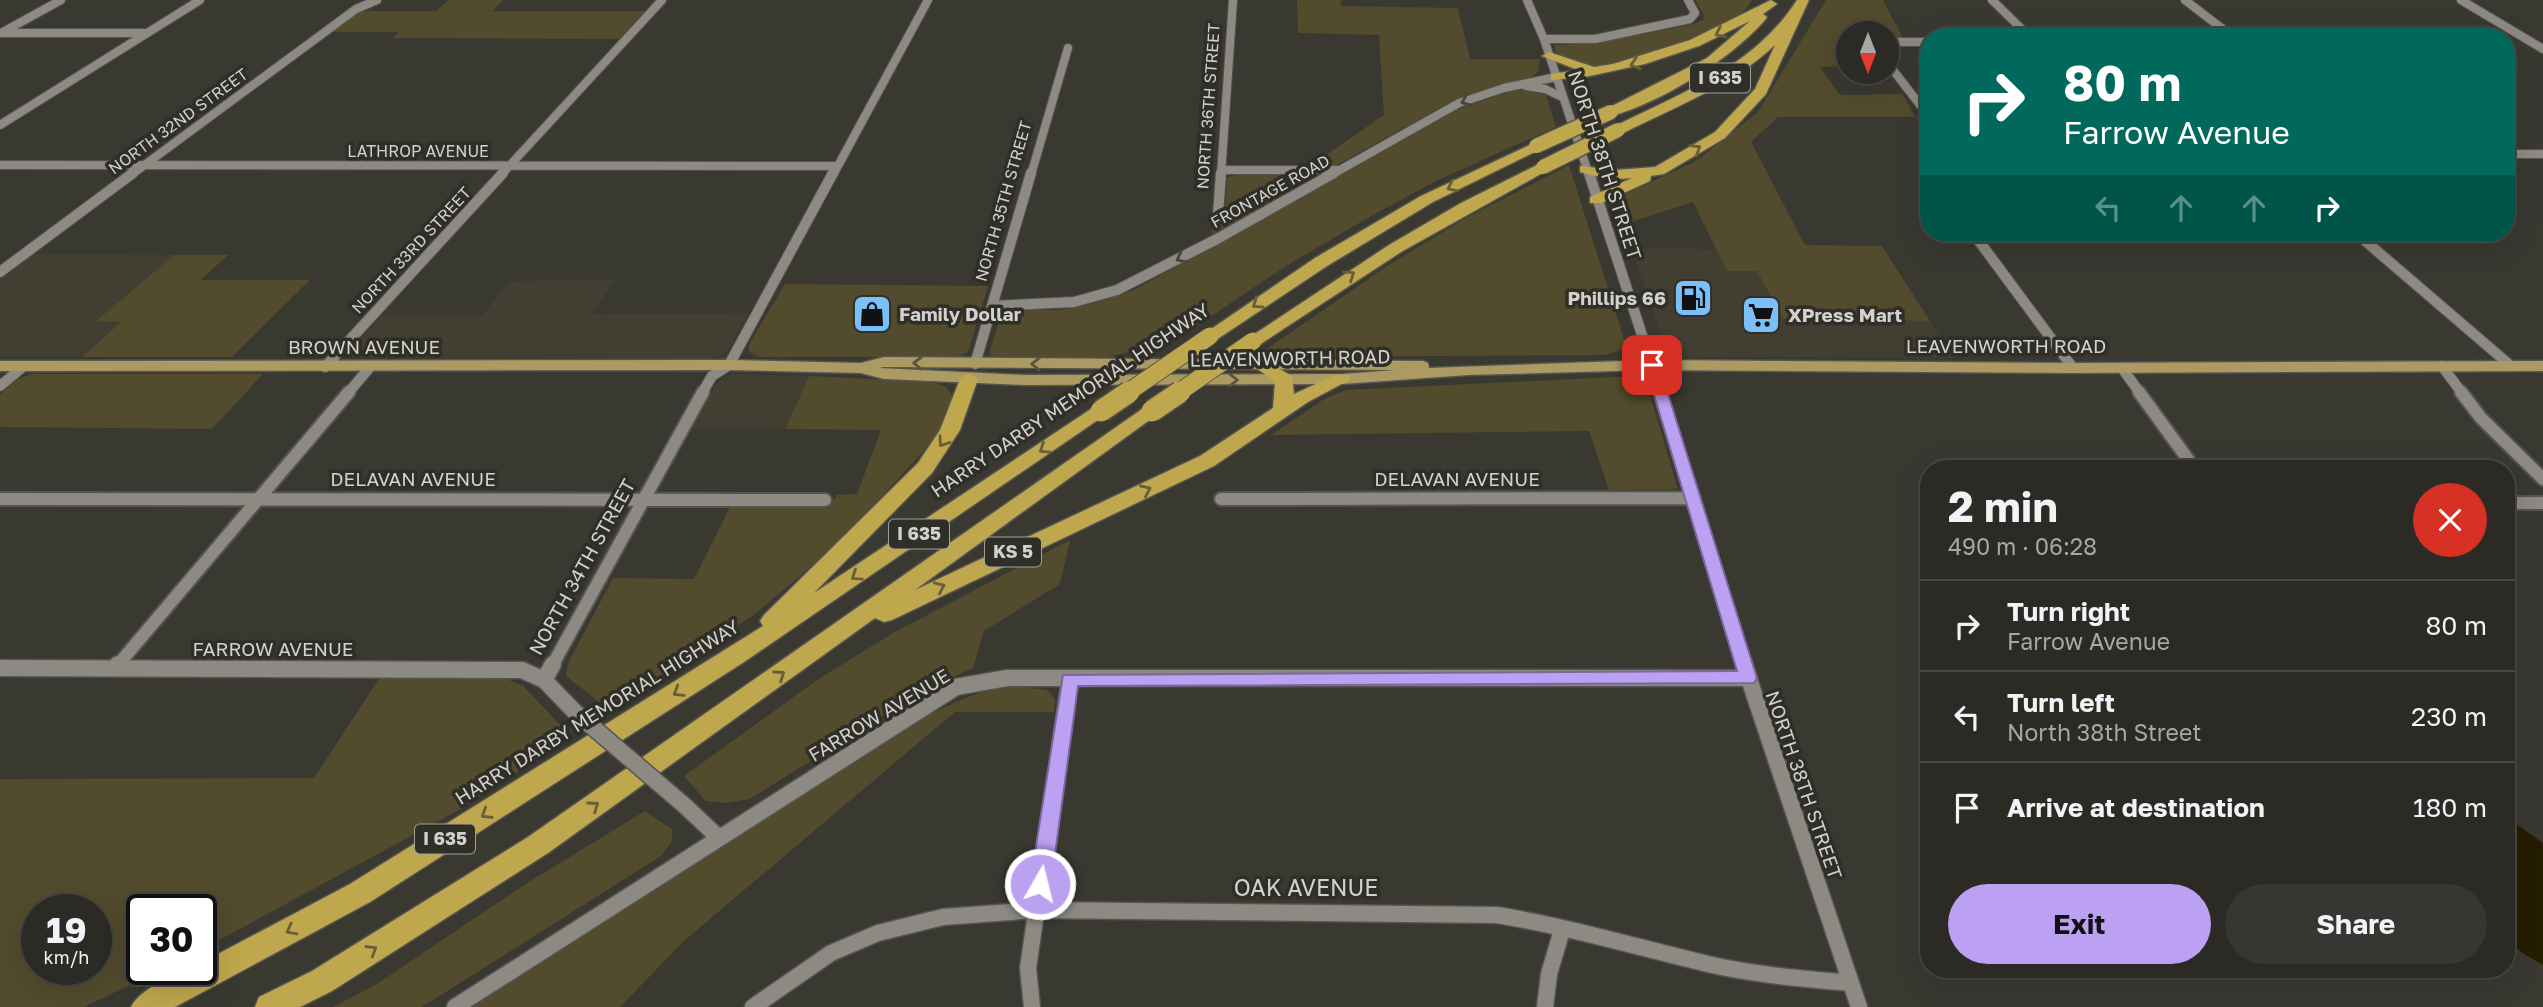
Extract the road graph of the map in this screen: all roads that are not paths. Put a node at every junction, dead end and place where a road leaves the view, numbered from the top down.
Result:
1 (61, 0) edge
2 (200, 0) edge
3 (377, 0) edge
4 (662, 0) edge
5 (928, 0) edge
6 (1233, 0) edge
7 (1527, 0) edge
8 (1688, 0) edge
9 (1803, 0) edge
10 (1992, 0) edge
11 (2185, 0) edge
12 (2461, 0) edge
13 (1772, 2) edge
14 (1794, 18) junction
15 (2020, 28) edge
16 (2221, 28) edge
17 (2508, 28) edge
18 (2515, 32) edge
19 (1, 33) edge
20 (147, 33) junction
21 (1544, 39) junction
22 (1899, 42) edge
23 (1920, 42) edge
24 (1068, 48) dead end
25 (2543, 49) edge
26 (1549, 57) junction
27 (1605, 71) junction
28 (1556, 77) junction
29 (1899, 78) edge
30 (1504, 88) junction
31 (1562, 97) junction
32 (1920, 105) edge
33 (0, 125) edge
34 (2515, 154) edge
35 (2543, 154) edge
36 (0, 165) edge
37 (144, 165) junction
38 (511, 166) junction
39 (836, 166) junction
40 (1585, 169) junction
41 (1222, 170) junction
42 (1280, 170) junction
43 (1340, 170) junction
44 (1659, 171) junction
45 (1303, 190) junction
46 (1596, 200) junction
47 (1218, 214) dead end
48 (1980, 242) edge
49 (2366, 242) edge
50 (0, 272) edge
51 (993, 306) junction
52 (1260, 364) junction
53 (729, 365) junction
54 (1652, 365) junction
55 (0, 366) edge
56 (24, 366) junction
57 (371, 366) junction
58 (2442, 366) junction
59 (2511, 366) junction
60 (2543, 366) edge
61 (325, 367) junction
62 (2073, 368) junction
63 (2122, 368) junction
64 (1468, 370) junction
65 (972, 372) junction
66 (1342, 379) junction
67 (1285, 380) junction
68 (0, 386) edge
69 (1283, 410) junction
70 (2188, 460) edge
71 (2543, 479) edge
72 (1694, 498) junction
73 (0, 499) edge
74 (257, 499) junction
75 (643, 499) junction
76 (1221, 499) dead end
77 (825, 500) dead end
78 (2515, 503) edge
79 (2543, 503) edge
80 (834, 637) junction
81 (736, 656) junction
82 (116, 667) junction
83 (0, 668) edge
84 (1748, 678) junction
85 (544, 680) junction
86 (1070, 680) junction
87 (575, 712) joint
88 (719, 838) junction
89 (1037, 910) junction
90 (1562, 930) junction
91 (1851, 983) junction
92 (146, 1007) edge
93 (270, 1007) edge
94 (455, 1007) edge
95 (753, 1007) edge
96 (1032, 1007) edge
97 (1545, 1007) edge
98 (1859, 1007) edge

1 - 19 street
2 - 20 street
3 - 37 street, NORTH 32ND STREET
4 - 38 street, NORTH 33RD STREET
5 - 39 street, NORTH 34TH STREET
6 - 41 street, NORTH 36TH STREET
7 - 21 street, NORTH 38TH STREET
8 - 21 street
9 - 14 highway, I 635
10 - 15 street
11 - 16 street
12 - 17 street
13 -> 27 highway
13 -> 81 highway, HARRY DARBY MEMORIAL HIGHWAY / I 635, bridge
44 -> 14 highway
80 -> 14 highway, I 635, bridge
18 - 25 street
19 - 20 street
20 - 33 street
21 - 26 street, NORTH 38TH STREET
22 - 23 street
24 - 51 street, NORTH 35TH STREET
26 - 27 highway
26 - 28 street, NORTH 38TH STREET
27 - 28 highway
28 - 30 street, FRONTAGE ROAD
28 - 31 street, NORTH 38TH STREET
29 - 32 street
30 - 31 street
30 -> 43 street, FRONTAGE ROAD
31 - 40 street, NORTH 38TH STREET
34 - 35 street
36 - 37 street, LATHROP AVENUE
37 - 38 street, LATHROP AVENUE
37 - 50 street, NORTH 32ND STREET
38 - 39 street, LATHROP AVENUE
38 - 61 street, NORTH 33RD STREET
39 - 53 street, NORTH 34TH STREET
40 - 44 highway
40 - 46 street, NORTH 38TH STREET
41 - 42 street
41 - 47 street, NORTH 36TH STREET
42 - 43 street
42 - 45 street
43 - 45 street, FRONTAGE ROAD
44 - 46 highway
45 -> 51 street, FRONTAGE ROAD
46 - 54 street, NORTH 38TH STREET
48 - 62 street
49 - 59 street
51 - 65 street, NORTH 35TH STREET
52 - 64 main road, LEAVENWORTH ROAD / KS 5
52 -> 65 main road, LEAVENWORTH ROAD / KS 5
52 - 67 highway
53 - 57 main road, BROWN AVENUE
53 - 65 main road, LEAVENWORTH ROAD
53 - 75 street, NORTH 34TH STREET
54 - 62 main road, LEAVENWORTH ROAD / KS 5
54 - 64 main road, LEAVENWORTH ROAD / KS 5
54 - 72 street, NORTH 38TH STREET
55 - 56 main road, BROWN AVENUE
56 - 61 main road, BROWN AVENUE
56 - 68 street
57 - 61 main road, BROWN AVENUE
57 - 74 street
58 - 59 main road, LEAVENWORTH ROAD / KS 5
58 - 63 main road, LEAVENWORTH ROAD / KS 5
58 - 71 street
59 - 60 main road, LEAVENWORTH ROAD / KS 5
62 - 63 main road, LEAVENWORTH ROAD / KS 5
63 - 70 street
64 - 66 main road, LEAVENWORTH ROAD / KS 5
65 -> 67 main road, LEAVENWORTH ROAD
65 -> 81 highway
66 - 67 main road, LEAVENWORTH ROAD
66 - 69 highway, KS 5
67 - 69 highway
80 -> 69 highway, KS 5
72 - 76 street, DELAVAN AVENUE
72 - 84 street, NORTH 38TH STREET
73 - 74 street, DELAVAN AVENUE
74 - 75 street, DELAVAN AVENUE
74 - 82 street
75 - 77 street, DELAVAN AVENUE
75 - 85 street, NORTH 34TH STREET
78 - 79 street
93 -> 80 highway, I 635
81 -> 92 highway, HARRY DARBY MEMORIAL HIGHWAY / I 635
82 - 83 street, FARROW AVENUE
82 - 85 street, FARROW AVENUE
84 - 86 street, FARROW AVENUE
84 - 91 street, NORTH 38TH STREET
85 - 87 street, NORTH 34TH STREET
86 - 88 street, FARROW AVENUE
86 - 89 street
87 - 88 street, NORTH 34TH STREET, bridge
88 - 94 street
89 - 90 street, OAK AVENUE
89 - 95 street, OAK AVENUE
89 - 96 street
90 - 91 street, OAK AVENUE
90 - 97 street
91 - 98 street, NORTH 38TH STREET

